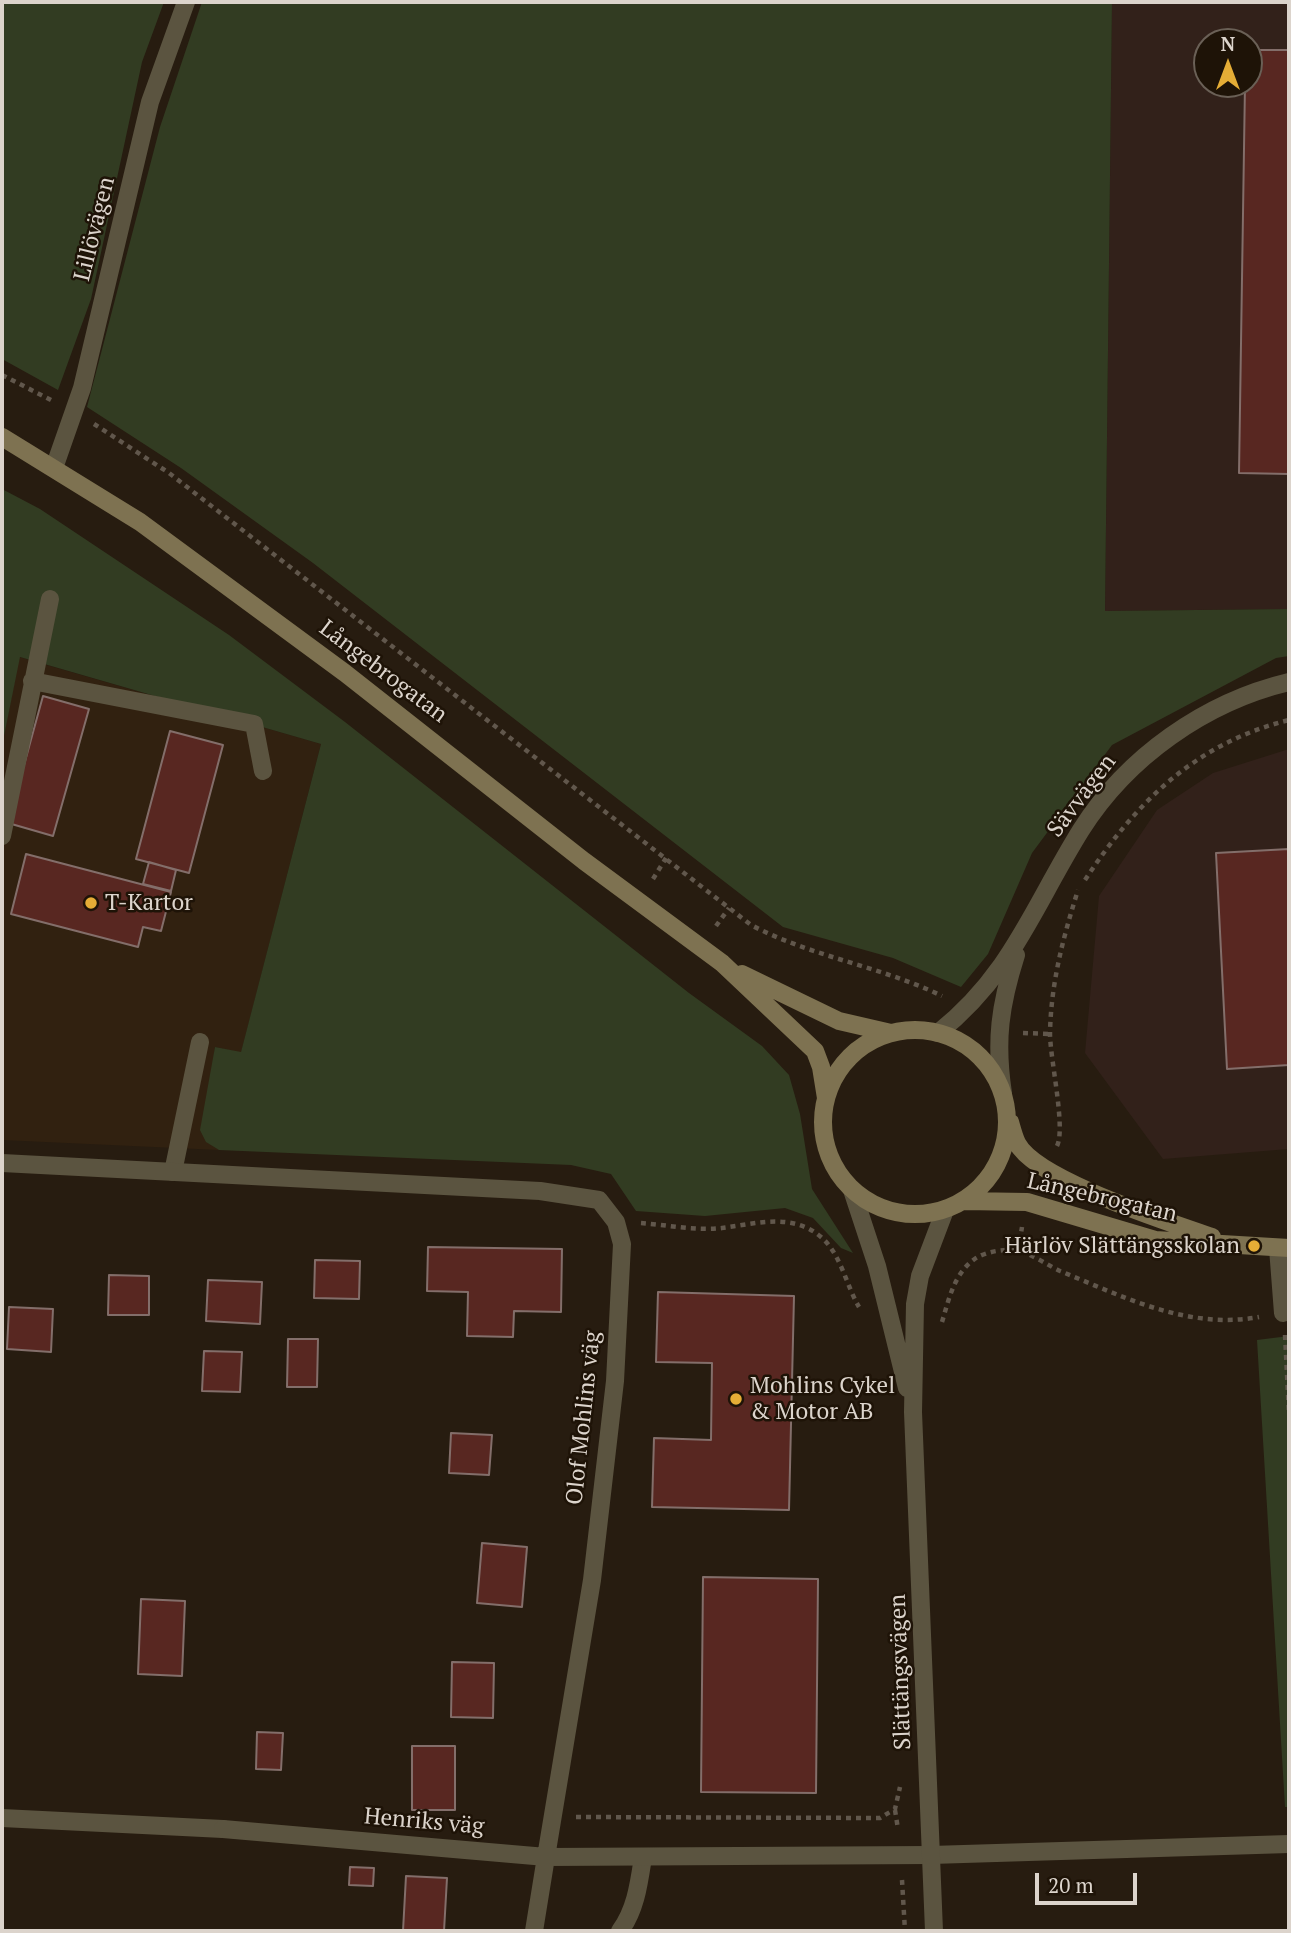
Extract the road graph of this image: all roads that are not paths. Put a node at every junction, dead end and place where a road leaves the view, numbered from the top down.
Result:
1 (186, 2) edge
2 (2, 437) edge
3 (54, 468) junction
4 (50, 599) dead end
5 (32, 681) junction
6 (1289, 682) edge
7 (263, 771) dead end
8 (2, 836) edge
9 (1023, 936) junction
10 (722, 963) junction
11 (891, 1033) junction
12 (938, 1033) junction
13 (200, 1042) dead end
14 (1003, 1093) junction
15 (825, 1098) junction
16 (1007, 1113) junction
17 (2, 1163) edge
18 (173, 1172) junction
19 (852, 1190) junction
20 (964, 1201) junction
21 (945, 1210) junction
22 (1229, 1243) junction
23 (1284, 1248) edge
24 (1283, 1313) road end
25 (914, 1412) junction
26 (2, 1818) edge
27 (1289, 1844) edge
28 (931, 1856) junction
29 (546, 1857) junction
30 (643, 1857) junction
31 (534, 1931) edge
32 (620, 1931) edge
33 (934, 1931) edge

1 - 3 street, Lillövägen
2 - 3 main road, Långebrogatan
3 - 10 main road, Långebrogatan
4 - 5 street
5 - 7 street
5 - 8 street
6 - 9 street, Sävvägen
9 - 12 street, Sävvägen
9 - 14 street, Sävvägen
10 - 11 main road, Långebrogatan
10 - 15 main road, Långebrogatan
11 - 12 main road
11 - 15 main road
12 - 14 main road
13 - 18 street
14 - 16 main road
15 - 19 main road
16 - 20 main road
16 - 22 main road, Långebrogatan
17 - 18 street
18 - 29 street, Olof Mohlins väg
19 - 21 main road
19 - 25 street, Slättängsvägen
20 - 21 main road
20 - 22 main road, Långebrogatan
21 - 25 street, Slättängsvägen
22 - 23 main road, Långebrogatan
23 - 24 street
25 - 28 street, Slättängsvägen
26 - 29 street, Henriks väg
27 - 28 street
28 - 30 street
28 - 33 street, Slättängsvägen
29 - 30 street
29 - 31 street
30 - 32 street

